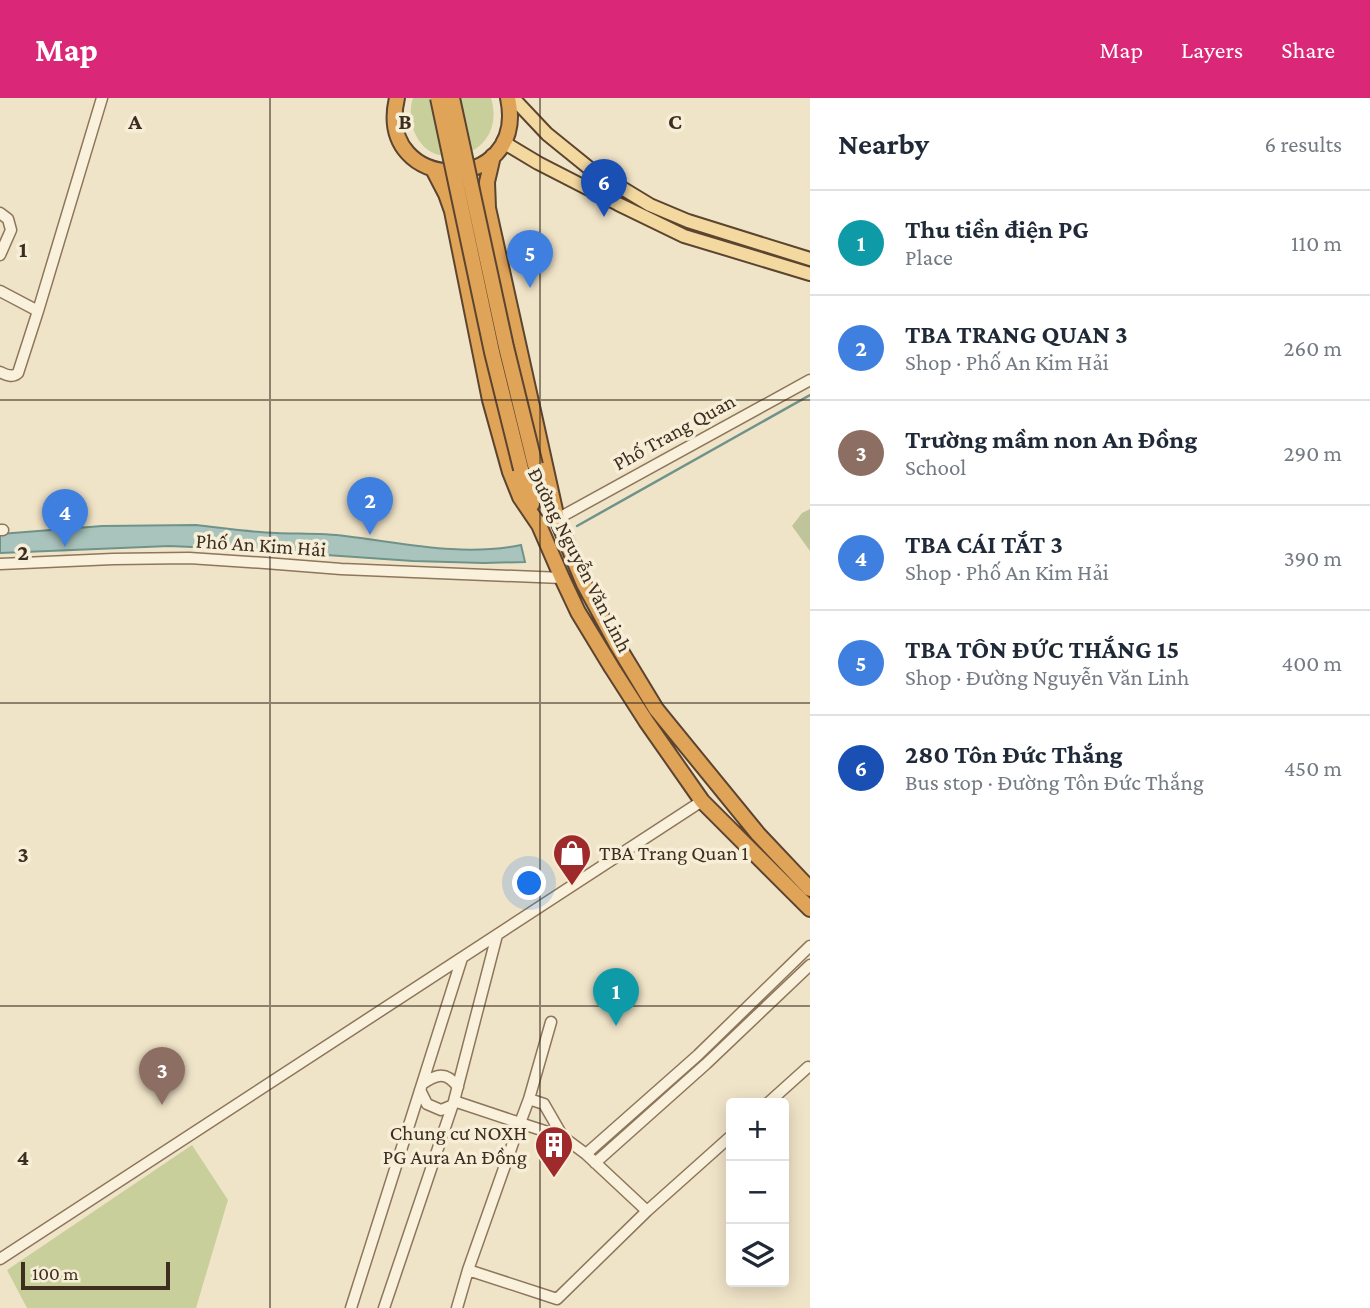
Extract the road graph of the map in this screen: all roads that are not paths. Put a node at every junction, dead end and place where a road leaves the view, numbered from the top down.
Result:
1 (102, 98) edge
2 (397, 98) edge
3 (438, 98) edge
4 (452, 98) edge
5 (510, 98) edge
6 (503, 142) junction
7 (493, 156) junction
8 (433, 169) junction
9 (0, 213) edge
10 (0, 255) edge
11 (810, 259) edge
12 (810, 274) edge
13 (0, 291) edge
14 (38, 311) junction
15 (0, 372) edge
16 (810, 380) edge
17 (528, 467) junction
18 (557, 519) junction
19 (540, 525) junction
20 (0, 564) edge
21 (562, 578) junction
22 (702, 801) junction
23 (810, 889) edge
24 (810, 909) edge
25 (497, 935) junction
26 (810, 946) edge
27 (462, 957) junction
28 (810, 965) edge
29 (551, 1022) dead end
30 (808, 1067) edge
31 (421, 1087) junction
32 (458, 1087) junction
33 (774, 1098) edge
34 (529, 1099) junction
35 (454, 1103) junction
36 (520, 1123) junction
37 (564, 1137) junction
38 (726, 1140) edge
39 (586, 1154) junction
40 (595, 1163) junction
41 (647, 1211) junction
42 (0, 1259) edge
43 (468, 1270) junction
44 (351, 1308) edge
45 (384, 1308) edge
46 (457, 1308) edge

1 - 14 street
2 - 8 highway
3 - 17 highway, bridge
4 - 17 highway, bridge
5 - 6 highway
5 - 11 main road
6 - 7 highway
6 - 12 main road
7 - 8 highway
7 - 18 highway, Đường Nguyễn Văn Linh
8 - 19 highway, Đường Nguyễn Văn Linh
9 - 10 street
13 - 14 street
14 - 15 street
16 - 18 street, Phố Trang Quan
17 - 18 highway
17 - 19 highway
18 - 23 highway, Đường Nguyễn Văn Linh
19 - 21 highway, Đường Nguyễn Văn Linh
20 - 21 street, Phố An Kim Hải
21 - 22 highway, Đường Nguyễn Văn Linh
22 - 24 highway, Đường Nguyễn Văn Linh
22 - 25 street
25 - 27 street
25 - 32 street
26 - 39 street
27 - 31 street
27 - 42 street
28 - 40 street
29 - 34 street
30 - 33 street
31 - 32 street
31 - 35 street
31 - 44 street
32 - 35 street
34 - 36 street
34 - 37 street
35 - 36 street
35 - 45 street
36 - 37 street
36 - 43 street
37 - 39 street
38 - 41 street
39 - 40 street
40 - 41 street
41 - 43 street
43 - 46 street

